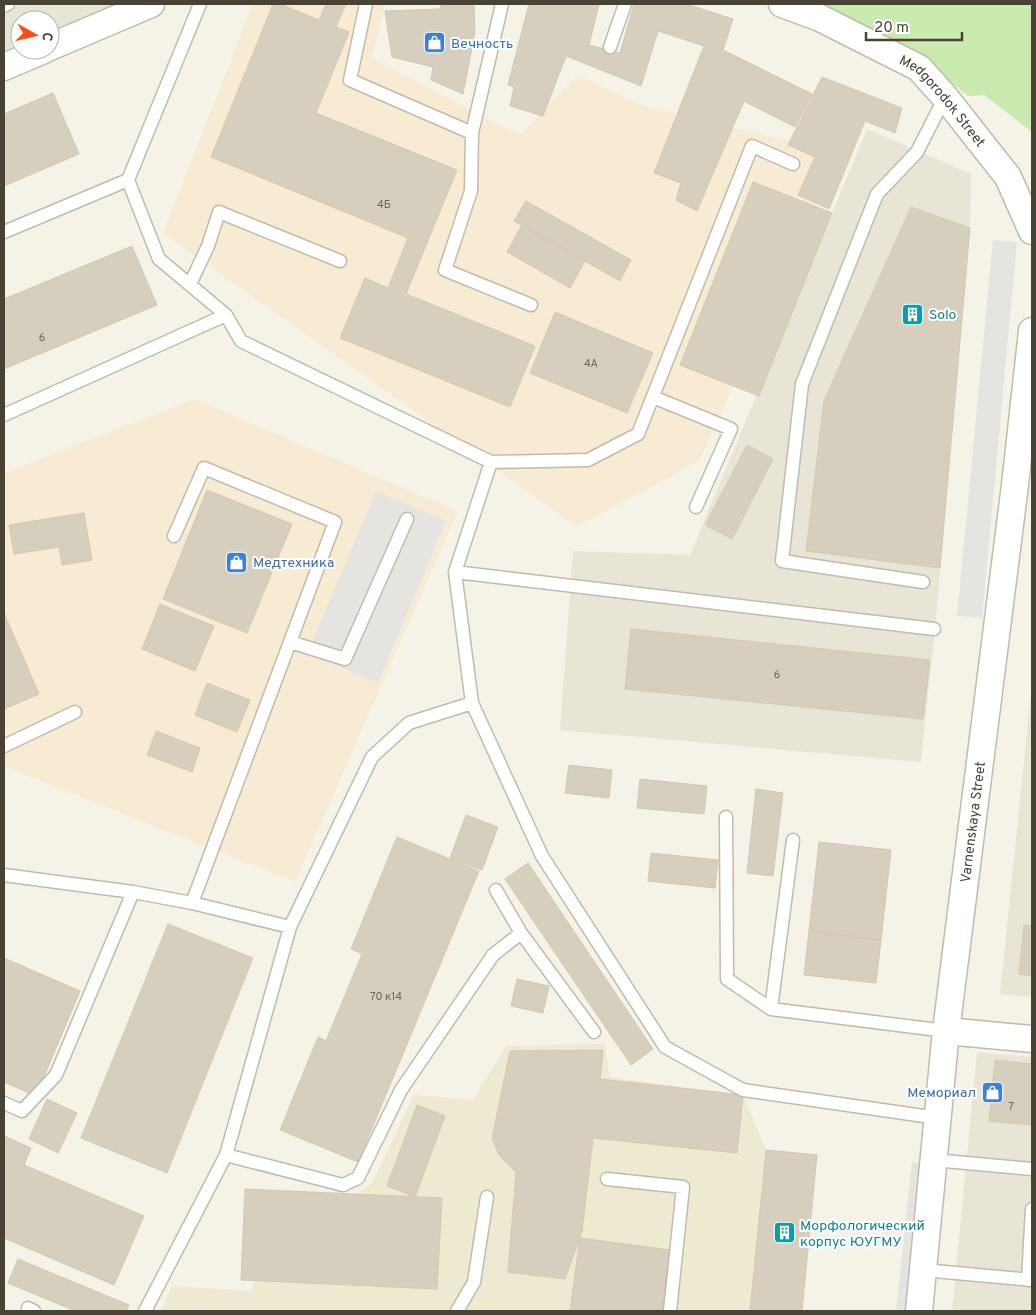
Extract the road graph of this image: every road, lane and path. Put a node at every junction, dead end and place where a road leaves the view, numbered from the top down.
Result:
1 (8, 4) edge
2 (151, 4) edge
3 (200, 4) edge
4 (366, 4) edge
5 (502, 4) edge
6 (625, 4) edge
7 (782, 4) edge
8 (4, 6) edge
9 (60, 43) edge
10 (610, 47) dead end
11 (20, 60) edge
12 (4, 67) edge
13 (945, 97) junction
14 (472, 133) junction
15 (792, 164) dead end
16 (128, 180) junction
17 (1032, 231) edge
18 (4, 232) edge
19 (340, 261) dead end
20 (190, 284) junction
21 (531, 306) dead end
22 (226, 314) junction
23 (1032, 332) edge
24 (653, 396) junction
25 (4, 415) edge
26 (491, 462) junction
27 (1024, 486) edge
28 (696, 507) dead end
29 (407, 519) dead end
30 (174, 536) dead end
31 (455, 572) junction
32 (923, 582) dead end
33 (934, 629) dead end
34 (290, 642) junction
35 (472, 704) junction
36 (75, 712) dead end
37 (4, 746) edge
38 (726, 817) dead end
39 (792, 840) dead end
40 (4, 875) edge
41 (496, 890) dead end
42 (133, 892) junction
43 (192, 903) junction
44 (290, 927) junction
45 (520, 933) junction
46 (771, 1009) junction
47 (946, 1031) junction
48 (594, 1032) dead end
49 (1032, 1039) edge
50 (4, 1103) edge
51 (938, 1118) junction
52 (226, 1155) junction
53 (934, 1160) junction
54 (1032, 1169) edge
55 (607, 1179) dead end
56 (487, 1197) dead end
57 (1032, 1209) edge
58 (923, 1270) junction
59 (1030, 1280) edge
60 (145, 1311) edge
61 (457, 1311) edge
62 (670, 1311) edge
63 (919, 1311) edge

1 - 8 lane
2 - 9 street
3 - 16 lane
4 - 14 lane
5 - 14 lane
6 - 10 lane
7 - 13 street, Medgorodok Street
11 - 12 street
13 - 17 street, Medgorodok Street
13 - 32 lane
14 - 21 lane
15 - 24 lane
16 - 18 lane
16 - 20 lane
19 - 20 lane
20 - 22 lane
22 - 25 lane
22 - 26 lane
23 - 27 street, Varnenskaya Street
24 - 26 lane
24 - 28 lane
26 - 31 lane
27 - 47 street, Varnenskaya Street
29 - 34 lane
30 - 34 lane
31 - 33 lane
31 - 35 lane
34 - 43 lane
35 - 44 lane
35 - 51 lane
36 - 37 lane
38 - 46 lane
39 - 46 lane
40 - 42 lane
41 - 45 lane
42 - 43 lane
42 - 50 lane
43 - 44 lane
44 - 52 lane
45 - 48 lane
45 - 52 lane
46 - 47 lane
47 - 49 street
47 - 51 street, Varnenskaya Street
51 - 53 street, Varnenskaya Street
52 - 60 lane
53 - 54 lane
53 - 58 street, Varnenskaya Street
55 - 62 lane
56 - 61 lane
57 - 59 lane
58 - 59 lane
58 - 63 street, Varnenskaya Street

